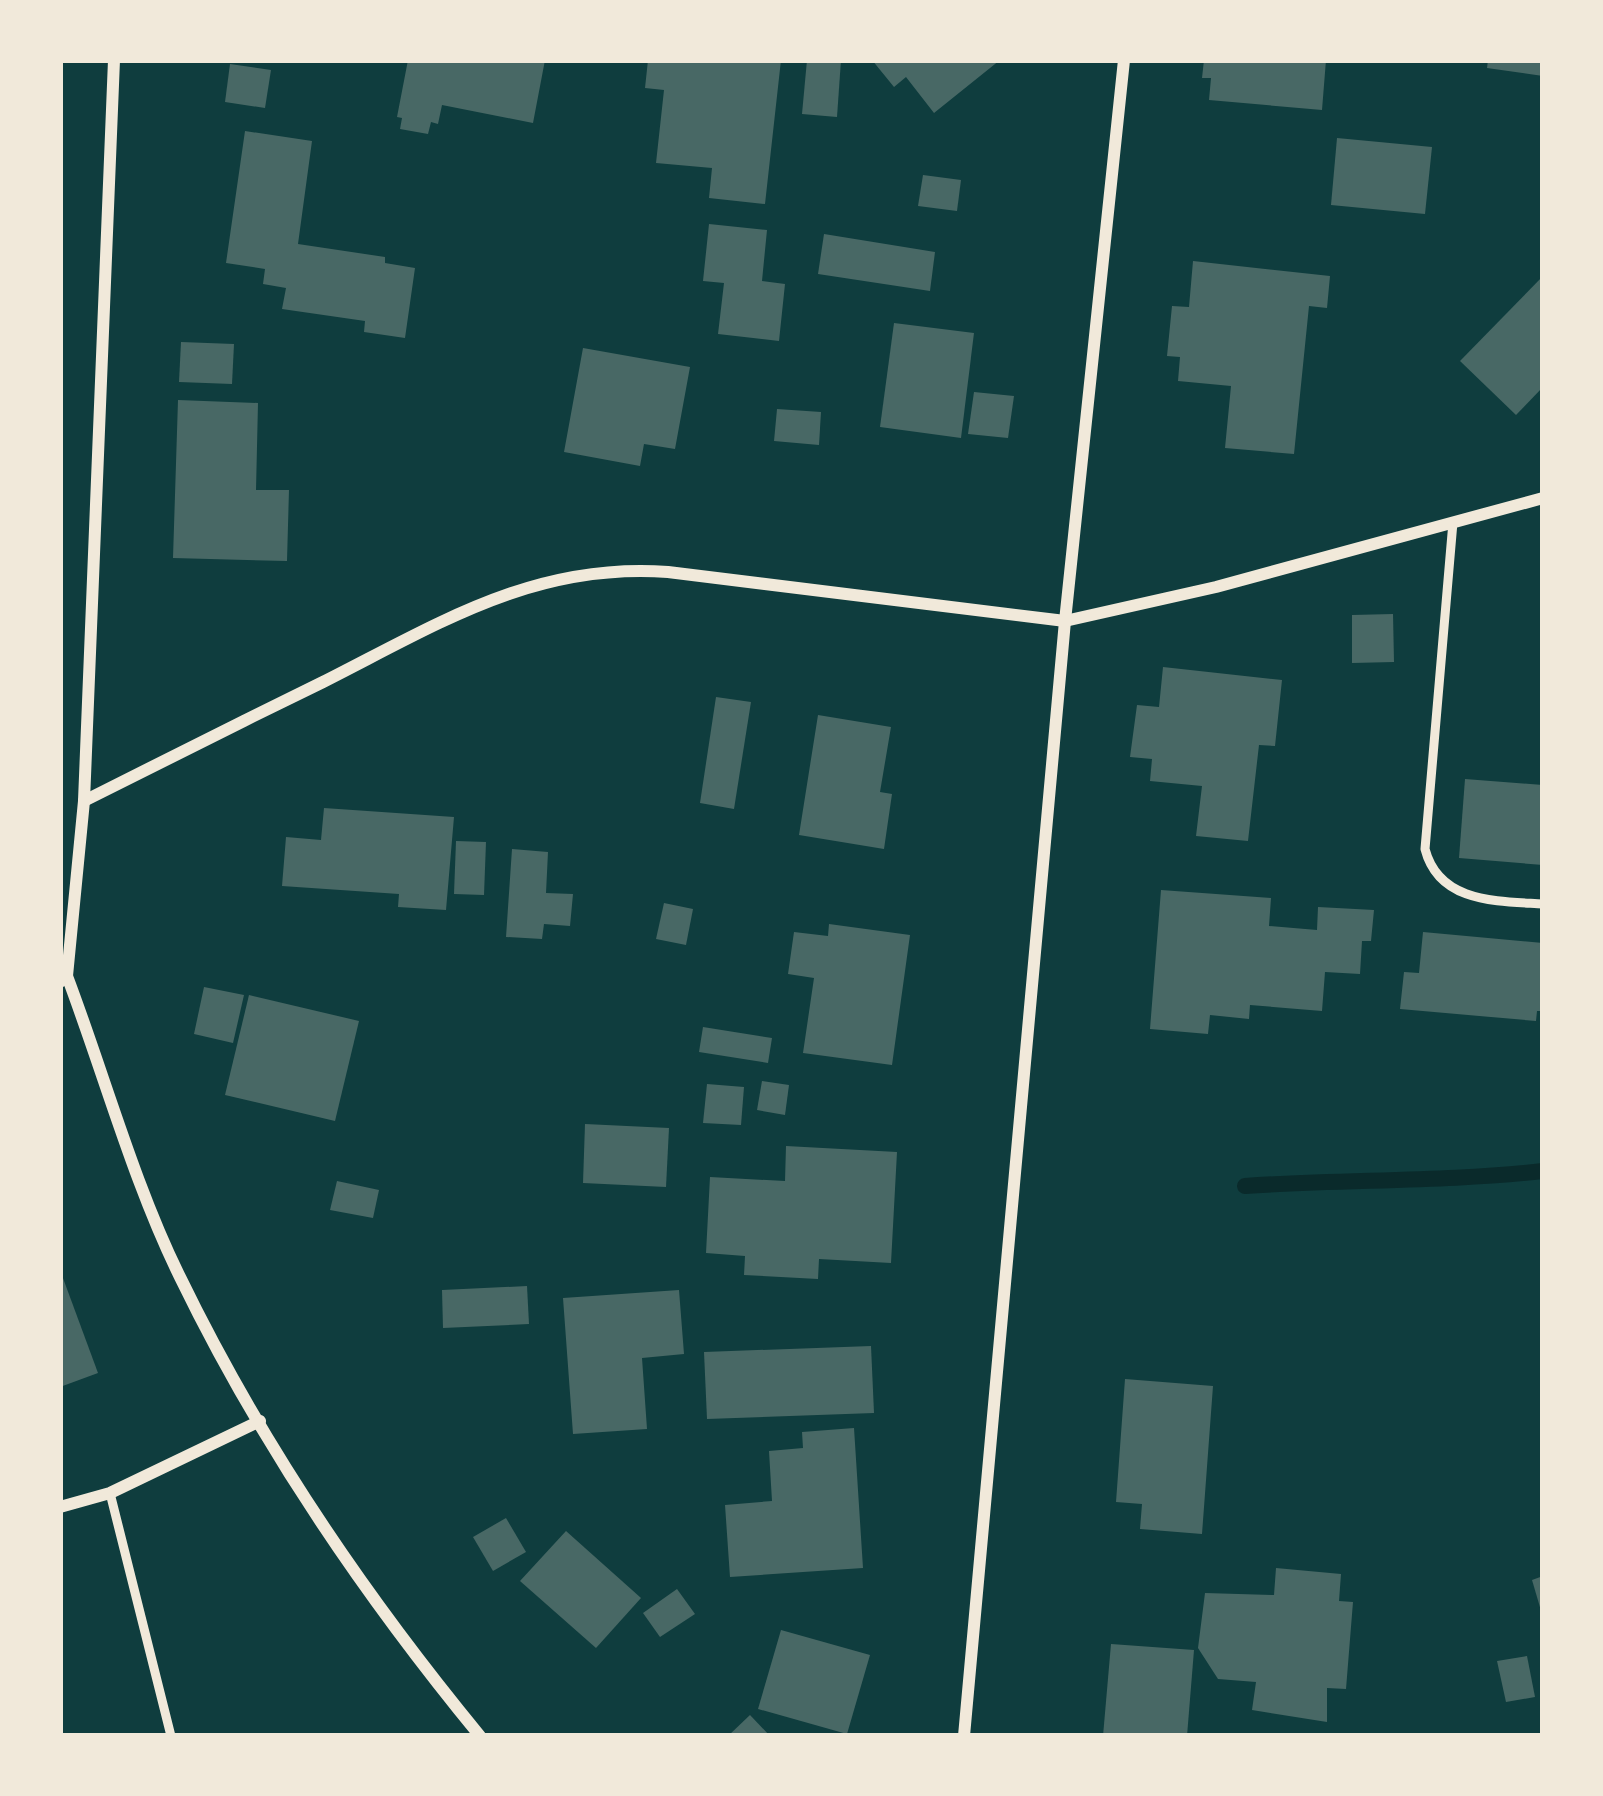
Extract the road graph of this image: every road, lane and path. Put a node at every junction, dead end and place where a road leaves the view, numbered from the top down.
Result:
1 (114, 60) edge
2 (1124, 60) edge
3 (1543, 498) edge
4 (1453, 522) junction
5 (1065, 621) junction
6 (84, 801) junction
7 (1543, 904) edge
8 (64, 979) edge
9 (260, 1421) junction
10 (110, 1493) junction
11 (60, 1507) edge
12 (171, 1736) edge
13 (481, 1736) edge
14 (964, 1736) edge

1 - 6 street
2 - 5 street
3 - 4 street
4 - 5 street
4 - 7 lane
5 - 6 street
5 - 14 street
6 - 8 street
8 - 9 street
9 - 10 street
9 - 13 street
10 - 11 street
10 - 12 lane

